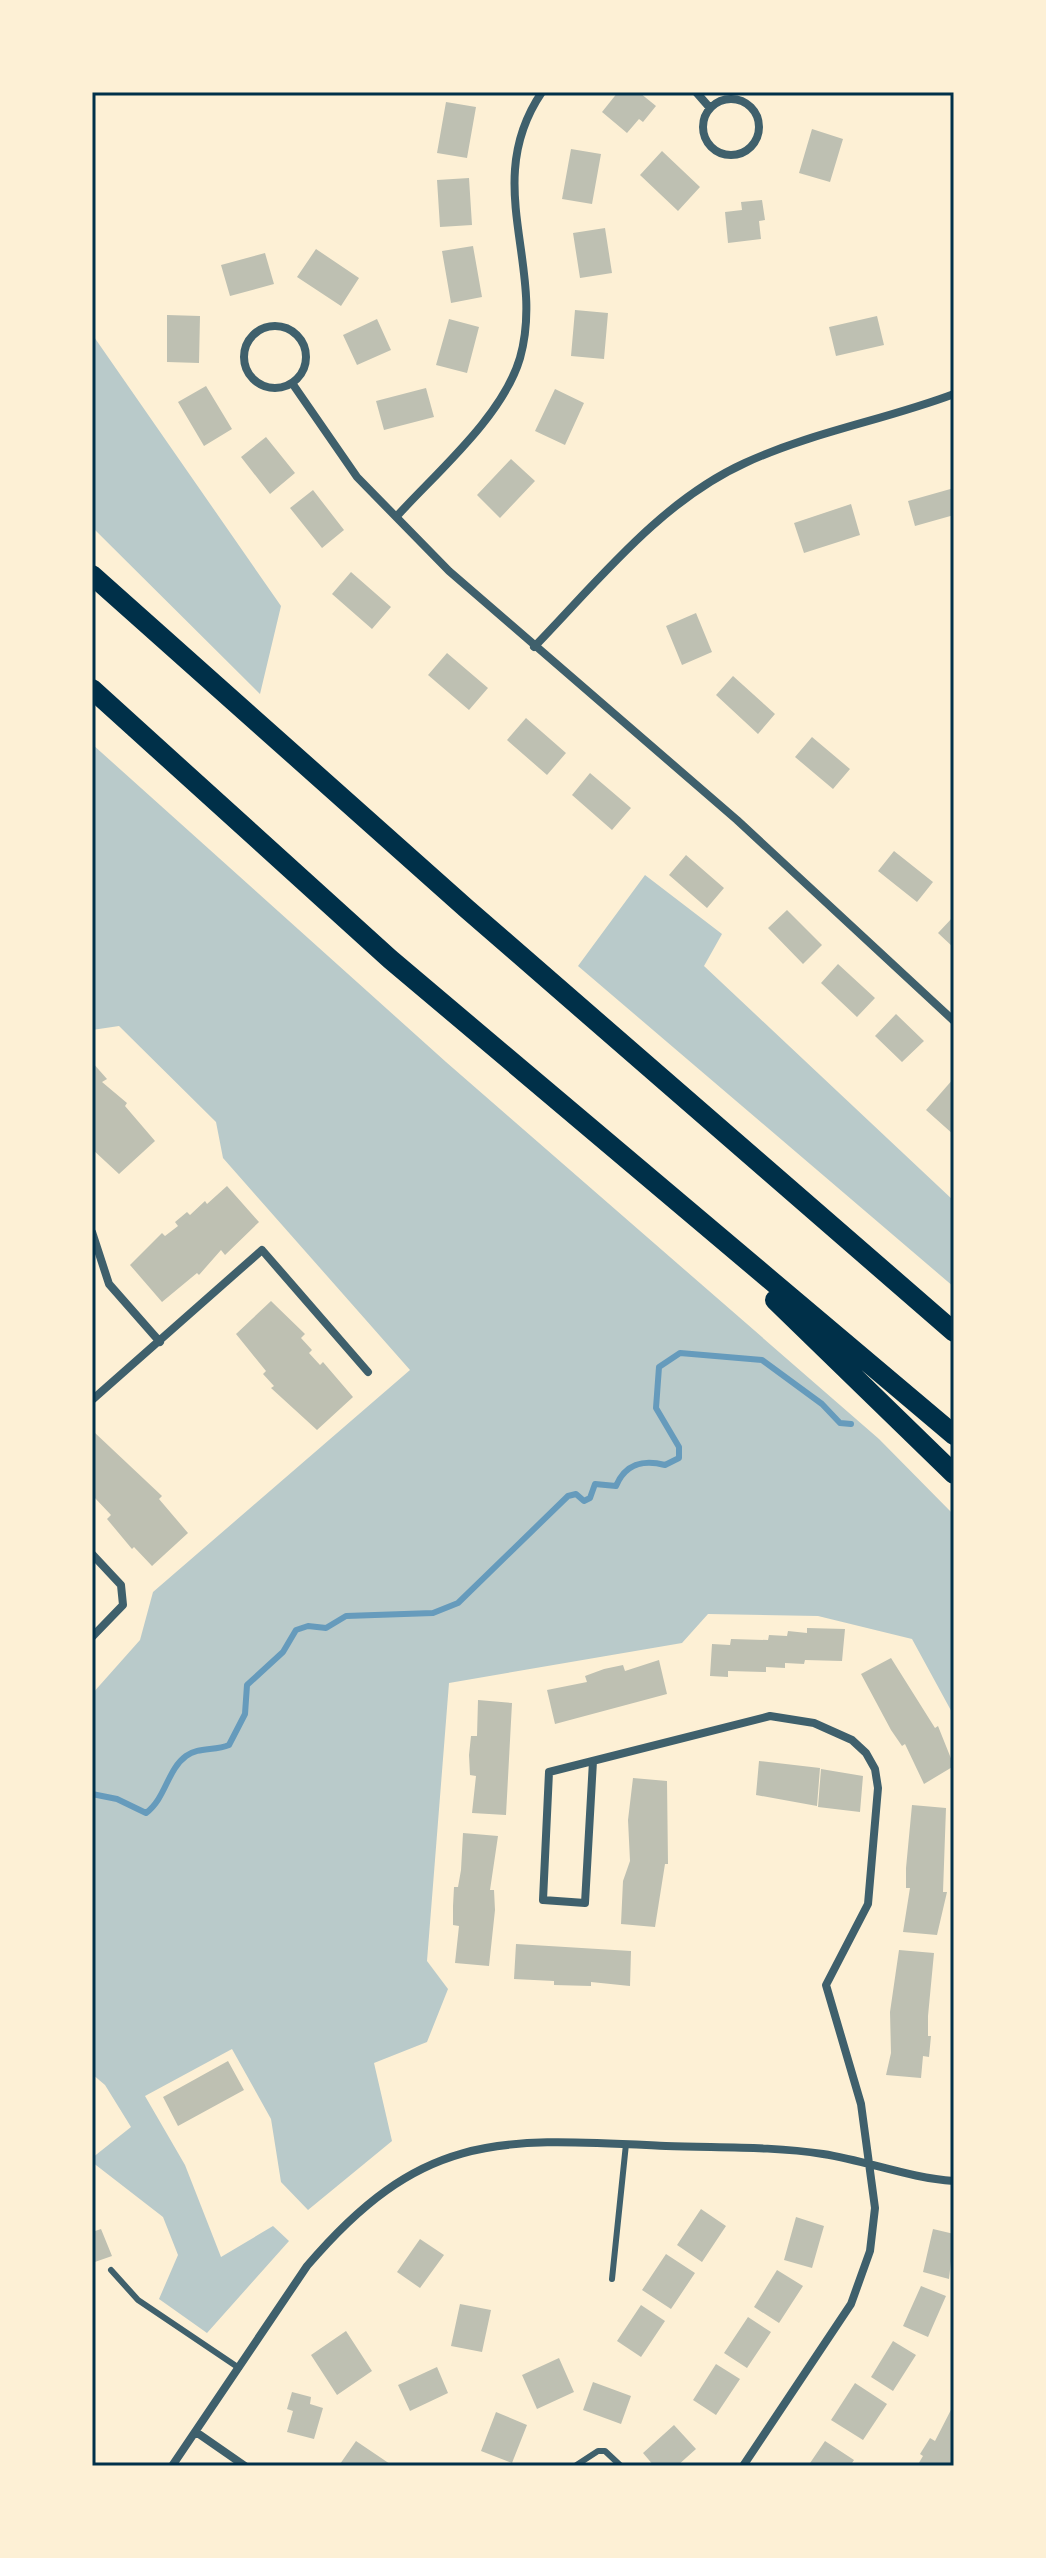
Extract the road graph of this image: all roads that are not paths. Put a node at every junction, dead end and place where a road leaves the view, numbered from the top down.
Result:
1 (542, 92) edge
2 (696, 92) edge
3 (710, 108) junction
4 (292, 383) junction
5 (954, 394) edge
6 (397, 516) junction
7 (92, 575) edge
8 (534, 647) junction
9 (92, 689) edge
10 (954, 1021) edge
11 (654, 1183) junction
12 (92, 1232) edge
13 (954, 1332) edge
14 (160, 1342) junction
15 (368, 1372) dead end
16 (92, 1400) edge
17 (954, 1435) edge
18 (954, 1474) edge
19 (92, 1554) edge
20 (92, 1637) edge
21 (593, 1761) junction
22 (626, 2144) junction
23 (870, 2163) junction
24 (954, 2181) edge
25 (111, 2270) dead end
26 (612, 2279) dead end
27 (239, 2368) junction
28 (196, 2432) junction
29 (172, 2466) edge
30 (245, 2466) edge
31 (575, 2466) edge
32 (621, 2466) edge
33 (743, 2466) edge

1 - 6 street
2 - 3 street
3 - 3 street
4 - 4 street
4 - 6 street
5 - 8 street
6 - 8 street
7 - 13 highway
8 - 10 street
9 - 11 highway
11 - 17 highway
11 - 18 highway
12 - 14 street
14 - 15 street
14 - 16 street
19 - 20 street
21 - 21 street
21 - 23 street
22 - 23 street
22 - 26 lane
22 - 27 street
23 - 24 street
23 - 33 street
25 - 27 lane
27 - 28 street
28 - 29 street
28 - 30 street
31 - 32 lane

